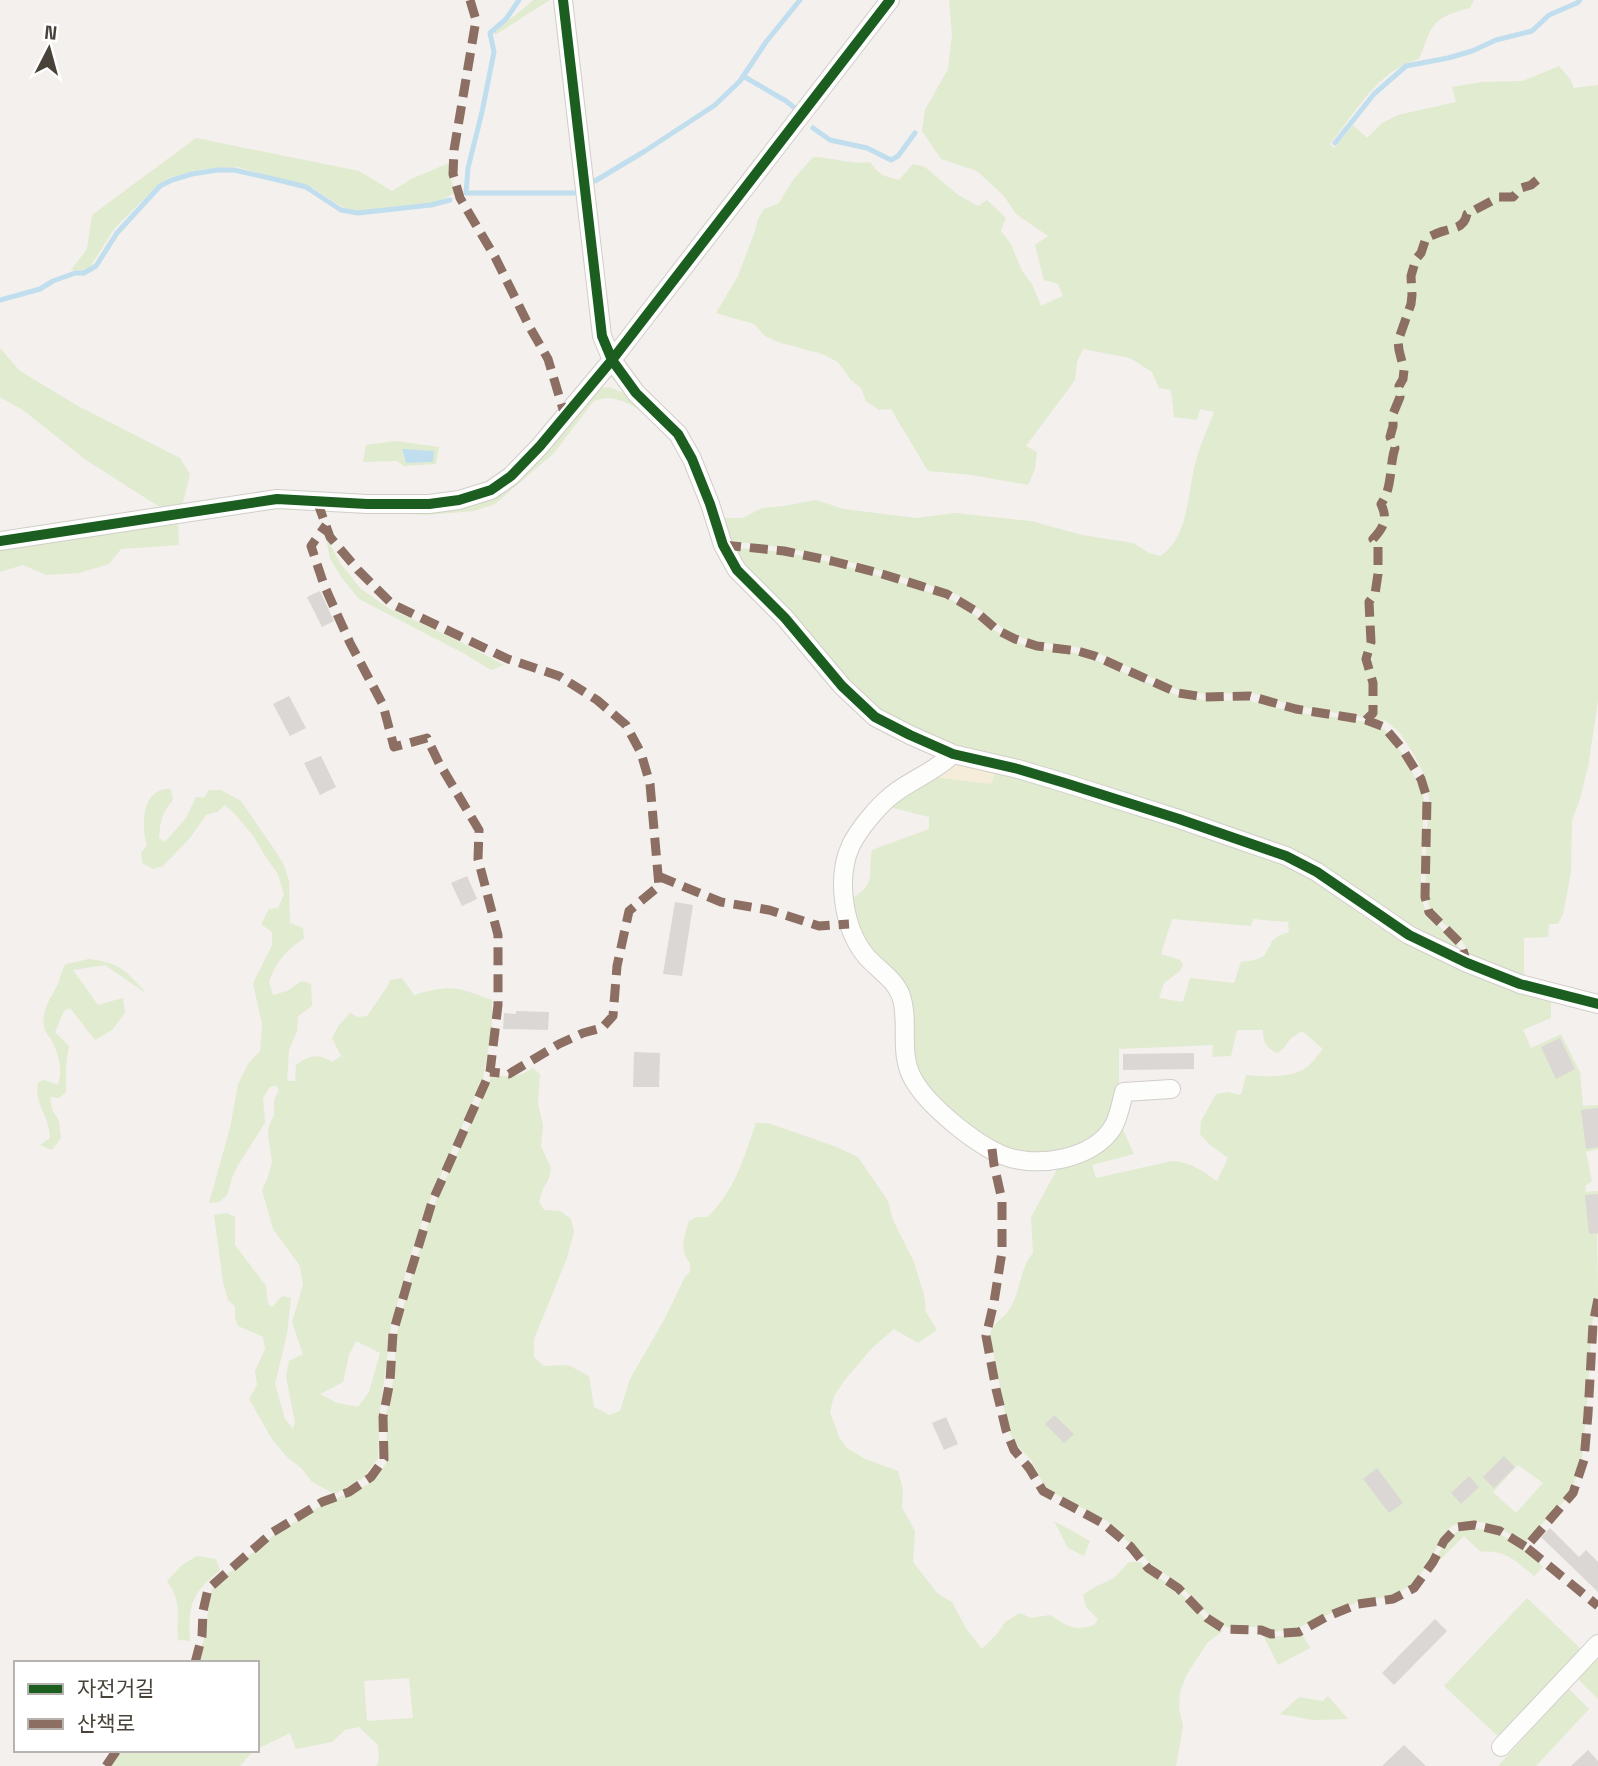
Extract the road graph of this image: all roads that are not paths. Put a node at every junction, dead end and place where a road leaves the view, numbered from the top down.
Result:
1 (563, 0) edge
2 (890, 0) edge
3 (612, 360) junction
4 (0, 541) edge
5 (953, 754) junction
6 (1598, 1004) edge
7 (1171, 1089) dead end
8 (1598, 1644) edge
9 (1501, 1747) dead end

1 - 3 street
2 - 3 street
3 - 4 street
3 - 5 street
5 - 6 street
5 - 7 street
8 - 9 street

